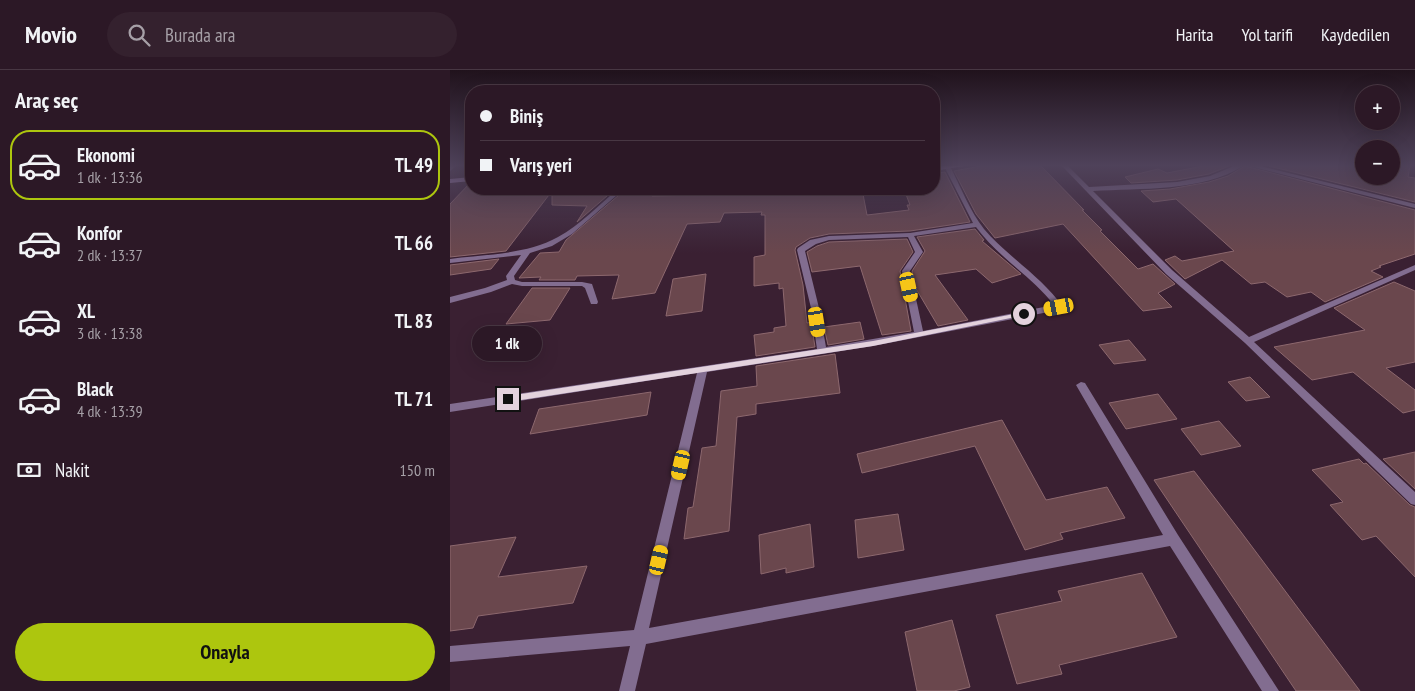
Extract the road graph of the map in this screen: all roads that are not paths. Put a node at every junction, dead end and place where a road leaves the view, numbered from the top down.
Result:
1 (614, 195) edge
2 (962, 195) edge
3 (1094, 195) edge
4 (1370, 195) edge
5 (1415, 206) edge
6 (978, 225) junction
7 (910, 235) junction
8 (527, 251) junction
9 (450, 261) edge
10 (1415, 267) edge
11 (511, 281) junction
12 (450, 300) edge
13 (594, 302) dead end
14 (919, 334) junction
15 (1248, 341) junction
16 (822, 351) junction
17 (703, 369) junction
18 (1081, 385) dead end
19 (450, 408) edge
20 (1415, 500) edge
21 (1173, 539) junction
22 (641, 637) junction
23 (450, 654) edge
24 (627, 691) edge
25 (1271, 691) edge

1 - 8 street
2 - 6 street
3 - 15 street
4 - 5 street
6 - 7 street
6 - 14 street
7 - 14 street
7 - 16 street
8 - 9 street
8 - 11 street
10 - 15 street
11 - 12 street
11 - 13 street
14 - 16 street
15 - 20 street
16 - 17 street
17 - 19 street
17 - 22 street
18 - 21 street
21 - 22 street
21 - 25 street
22 - 23 street
22 - 24 street

